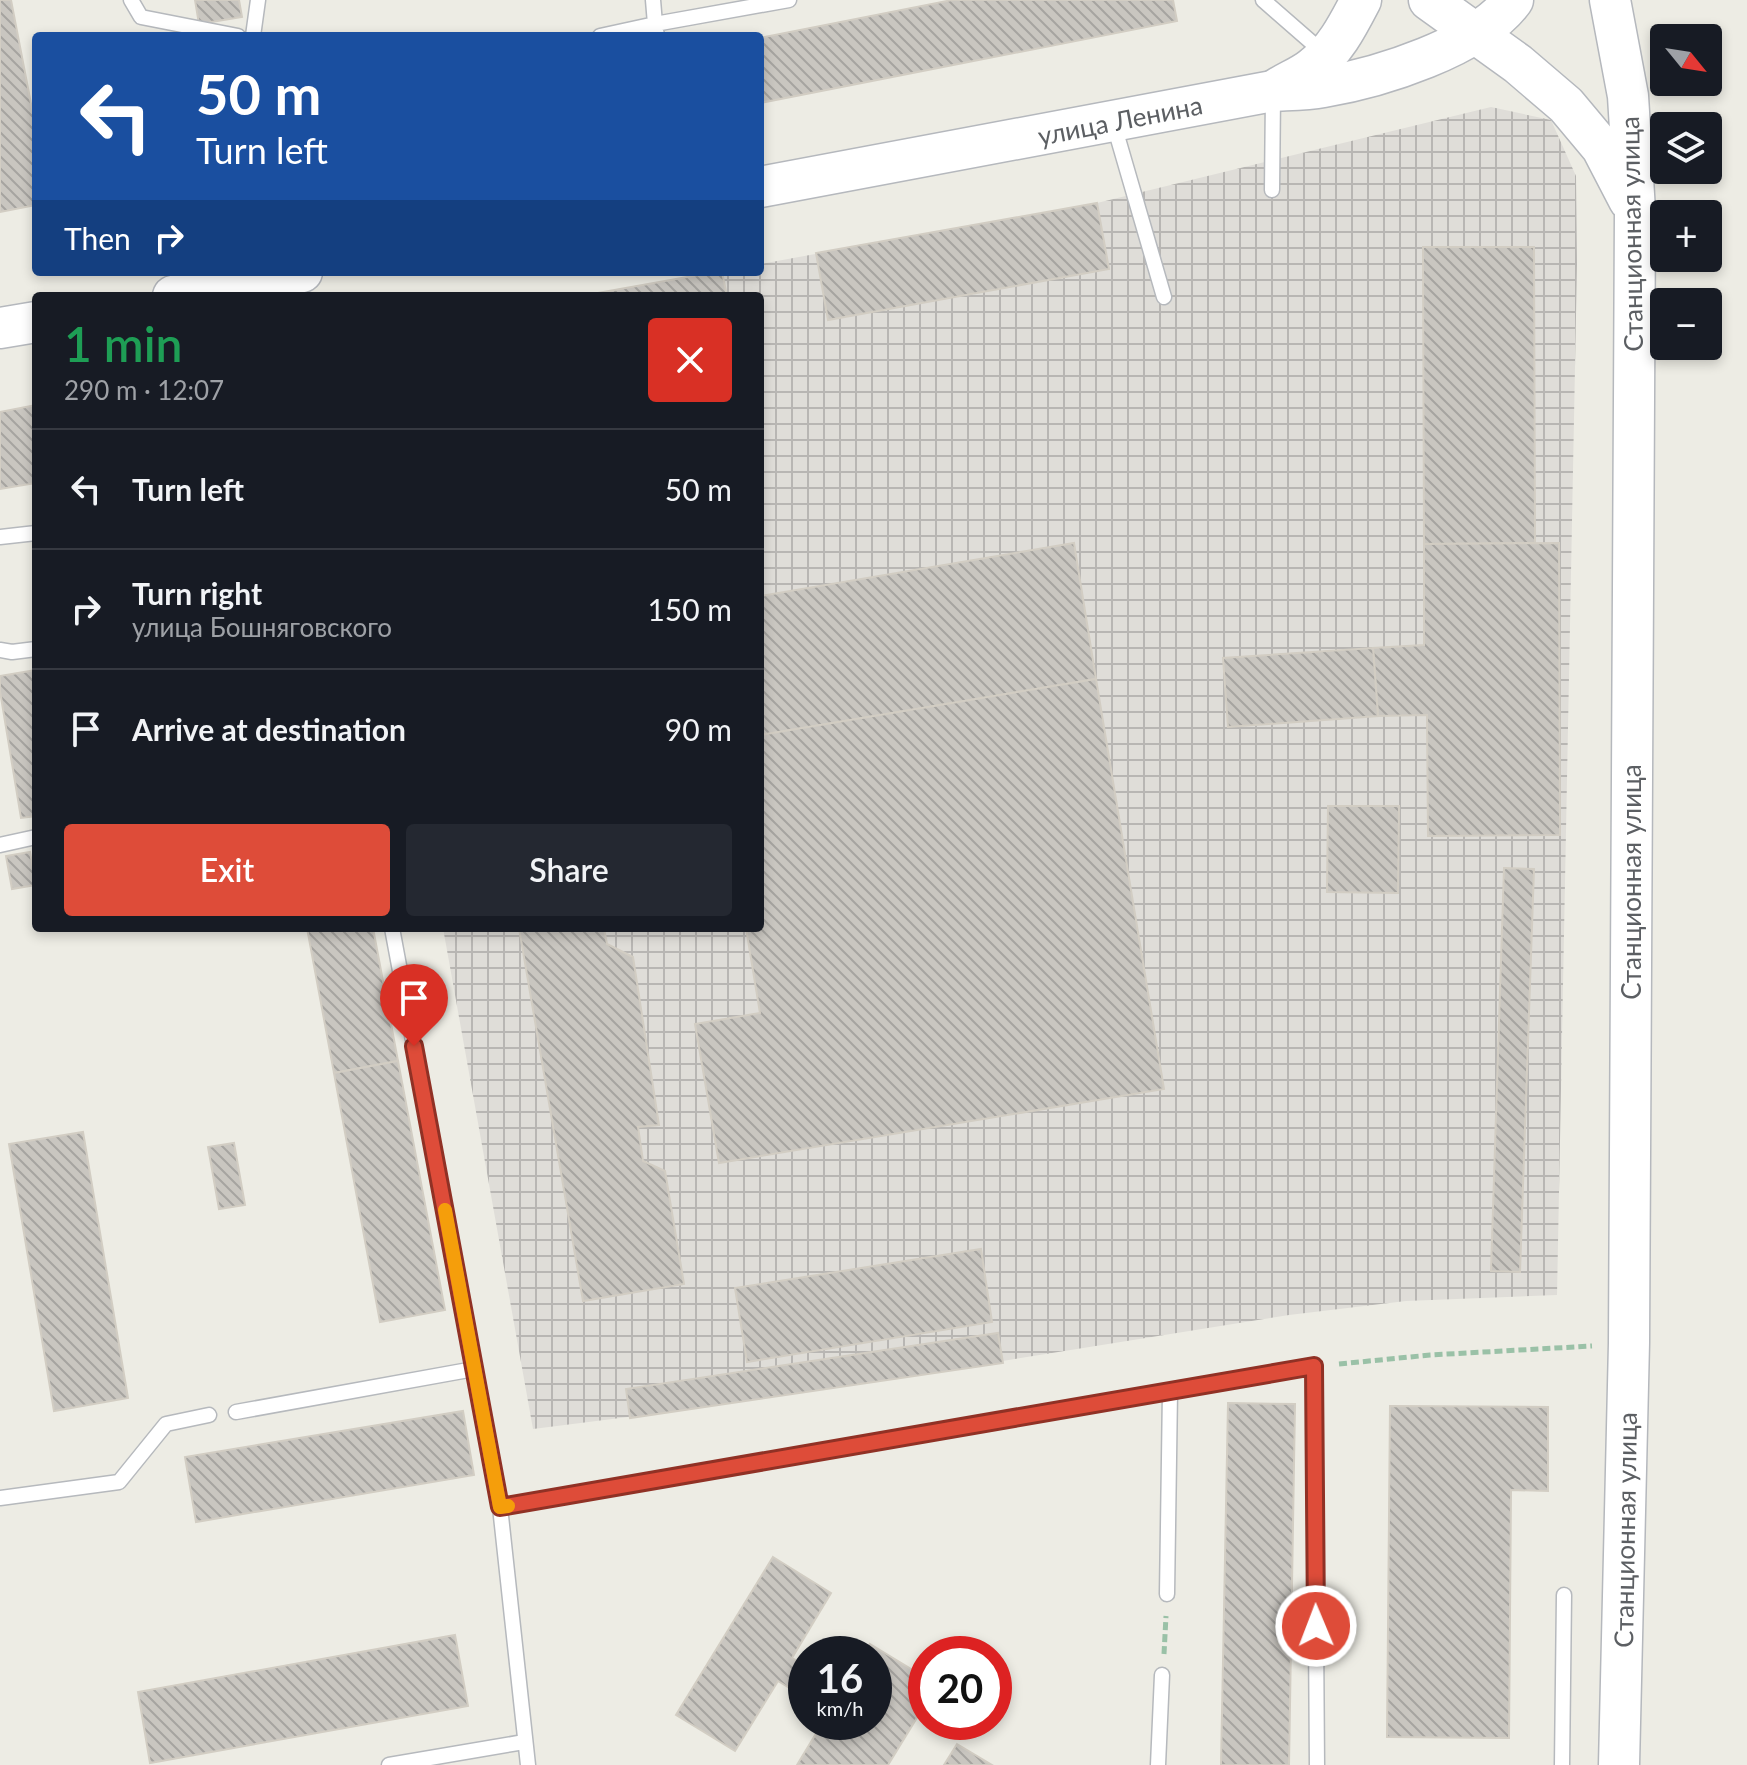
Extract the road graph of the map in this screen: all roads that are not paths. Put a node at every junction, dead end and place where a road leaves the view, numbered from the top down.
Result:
1 (131, 0) edge
2 (258, 0) edge
3 (653, 0) edge
4 (789, 0) edge
5 (1263, 0) edge
6 (1361, 0) edge
7 (1429, 0) edge
8 (1513, 0) edge
9 (1610, 0) edge
10 (656, 30) edge
11 (218, 32) edge
12 (254, 32) edge
13 (1474, 34) junction
14 (1326, 55) junction
15 (1273, 91) junction
16 (1113, 121) junction
17 (764, 186) edge
18 (1272, 190) dead end
19 (1635, 211) junction
20 (281, 279) edge
21 (198, 292) edge
22 (1164, 297) dead end
23 (32, 323) edge
24 (0, 328) edge
25 (32, 533) edge
26 (0, 537) edge
27 (0, 650) edge
28 (32, 650) edge
29 (32, 838) edge
30 (0, 845) edge
31 (393, 932) edge
32 (474, 1369) junction
33 (1170, 1391) junction
34 (236, 1412) dead end
35 (209, 1415) dead end
36 (0, 1498) edge
37 (500, 1507) junction
38 (1167, 1594) road end
39 (1564, 1595) dead end
40 (1162, 1675) road end
41 (524, 1742) junction
42 (389, 1765) edge
43 (528, 1765) edge
44 (1158, 1765) edge
45 (1317, 1765) edge
46 (1562, 1765) edge
47 (1619, 1765) edge

1 - 11 lane
2 - 12 lane
3 - 10 lane
4 - 10 lane
5 - 14 lane
6 - 14 main road
7 - 13 main road
8 - 13 main road, улица Ленина
9 - 19 main road, Станционная улица
13 - 15 main road, улица Ленина
13 - 19 main road
14 - 15 main road
15 - 16 main road, улица Ленина
15 - 18 lane
16 - 17 main road, улица Ленина
16 - 22 lane
19 - 47 main road, Станционная улица
20 - 21 main road
23 - 24 main road
25 - 26 lane
27 - 28 lane
29 - 30 lane
31 - 32 lane
32 - 34 lane
32 - 37 lane
33 - 37 lane
33 - 38 lane
33 - 45 lane
35 - 36 lane
37 - 41 lane
39 - 46 lane
40 - 44 lane
41 - 42 lane
41 - 43 lane

